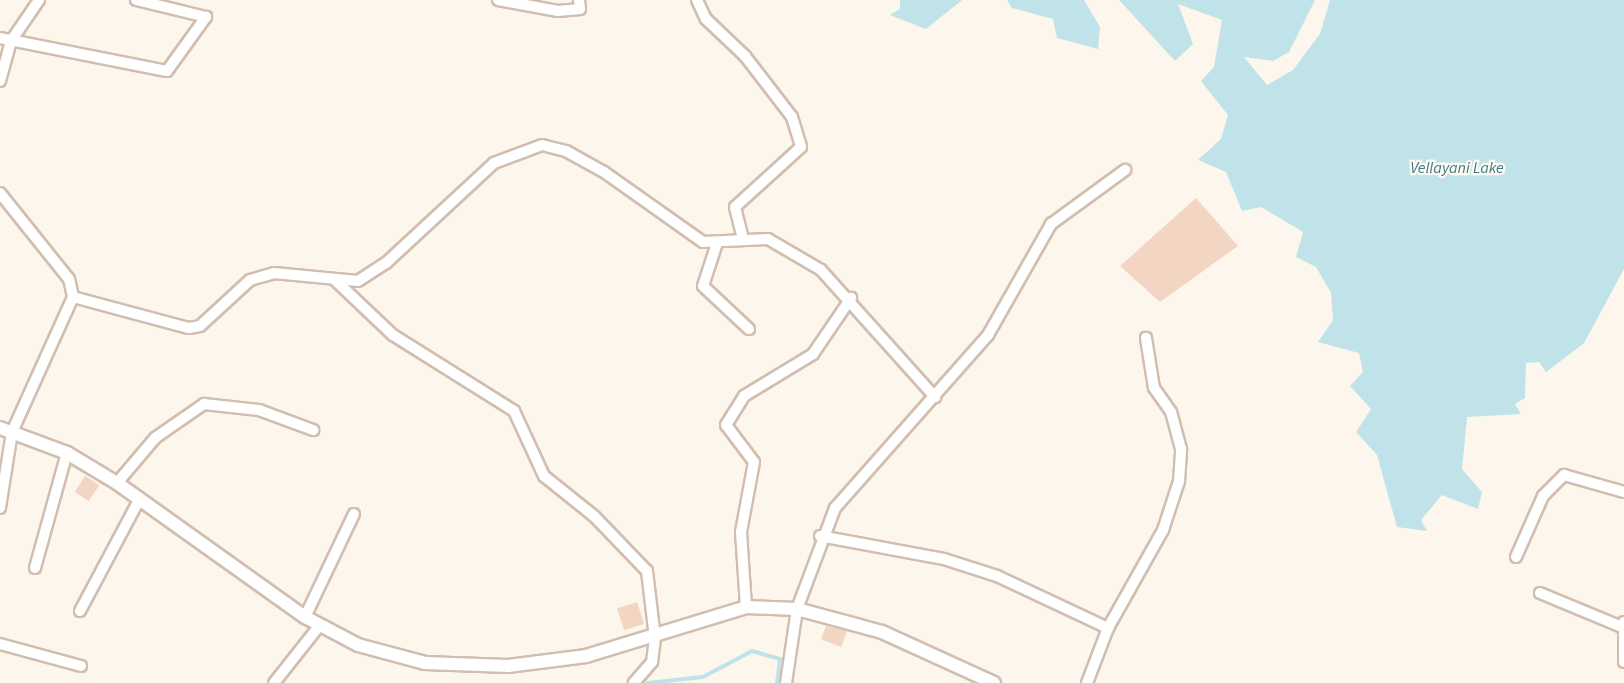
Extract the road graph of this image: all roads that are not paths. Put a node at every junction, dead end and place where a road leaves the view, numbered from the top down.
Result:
1 (39, 0) edge
2 (136, 0) edge
3 (498, 0) edge
4 (579, 0) edge
5 (697, 0) edge
6 (5, 40) edge
7 (0, 81) edge
8 (1125, 170) dead end
9 (0, 193) edge
10 (742, 236) junction
11 (717, 243) junction
12 (335, 280) junction
13 (73, 297) junction
14 (850, 298) junction
15 (749, 329) dead end
16 (1146, 338) dead end
17 (935, 397) junction
18 (6, 430) edge
19 (313, 430) dead end
20 (67, 453) junction
21 (117, 483) junction
22 (1624, 492) edge
23 (139, 500) junction
24 (0, 508) edge
25 (354, 514) dead end
26 (820, 536) junction
27 (1516, 557) dead end
28 (36, 568) dead end
29 (1540, 593) dead end
30 (746, 608) junction
31 (797, 609) junction
32 (80, 611) dead end
33 (305, 617) junction
34 (1623, 624) edge
35 (320, 625) junction
36 (1108, 628) junction
37 (655, 638) junction
38 (0, 644) edge
39 (1624, 663) edge
40 (81, 666) dead end
41 (274, 683) edge
42 (634, 683) edge
43 (786, 683) edge
44 (994, 683) edge
45 (1087, 683) edge

1 - 6 street
2 - 6 street
3 - 4 street
5 - 10 street
6 - 7 street
8 - 17 street
9 - 13 street
10 - 11 street
10 - 14 street
11 - 12 street
11 - 15 street
12 - 13 street
12 - 37 street
13 - 18 street
14 - 17 street
14 - 30 street
16 - 36 street
17 - 26 street
18 - 20 street
18 - 24 street
19 - 21 street
20 - 21 street
20 - 28 street
21 - 23 street
22 - 27 street
23 - 32 street
23 - 33 street
25 - 33 street
26 - 31 street
26 - 36 street
29 - 34 street
30 - 31 street
30 - 37 street
31 - 43 street
31 - 44 street
33 - 35 street
34 - 39 street
35 - 37 street
35 - 41 street
36 - 45 street
37 - 42 street
38 - 40 street

